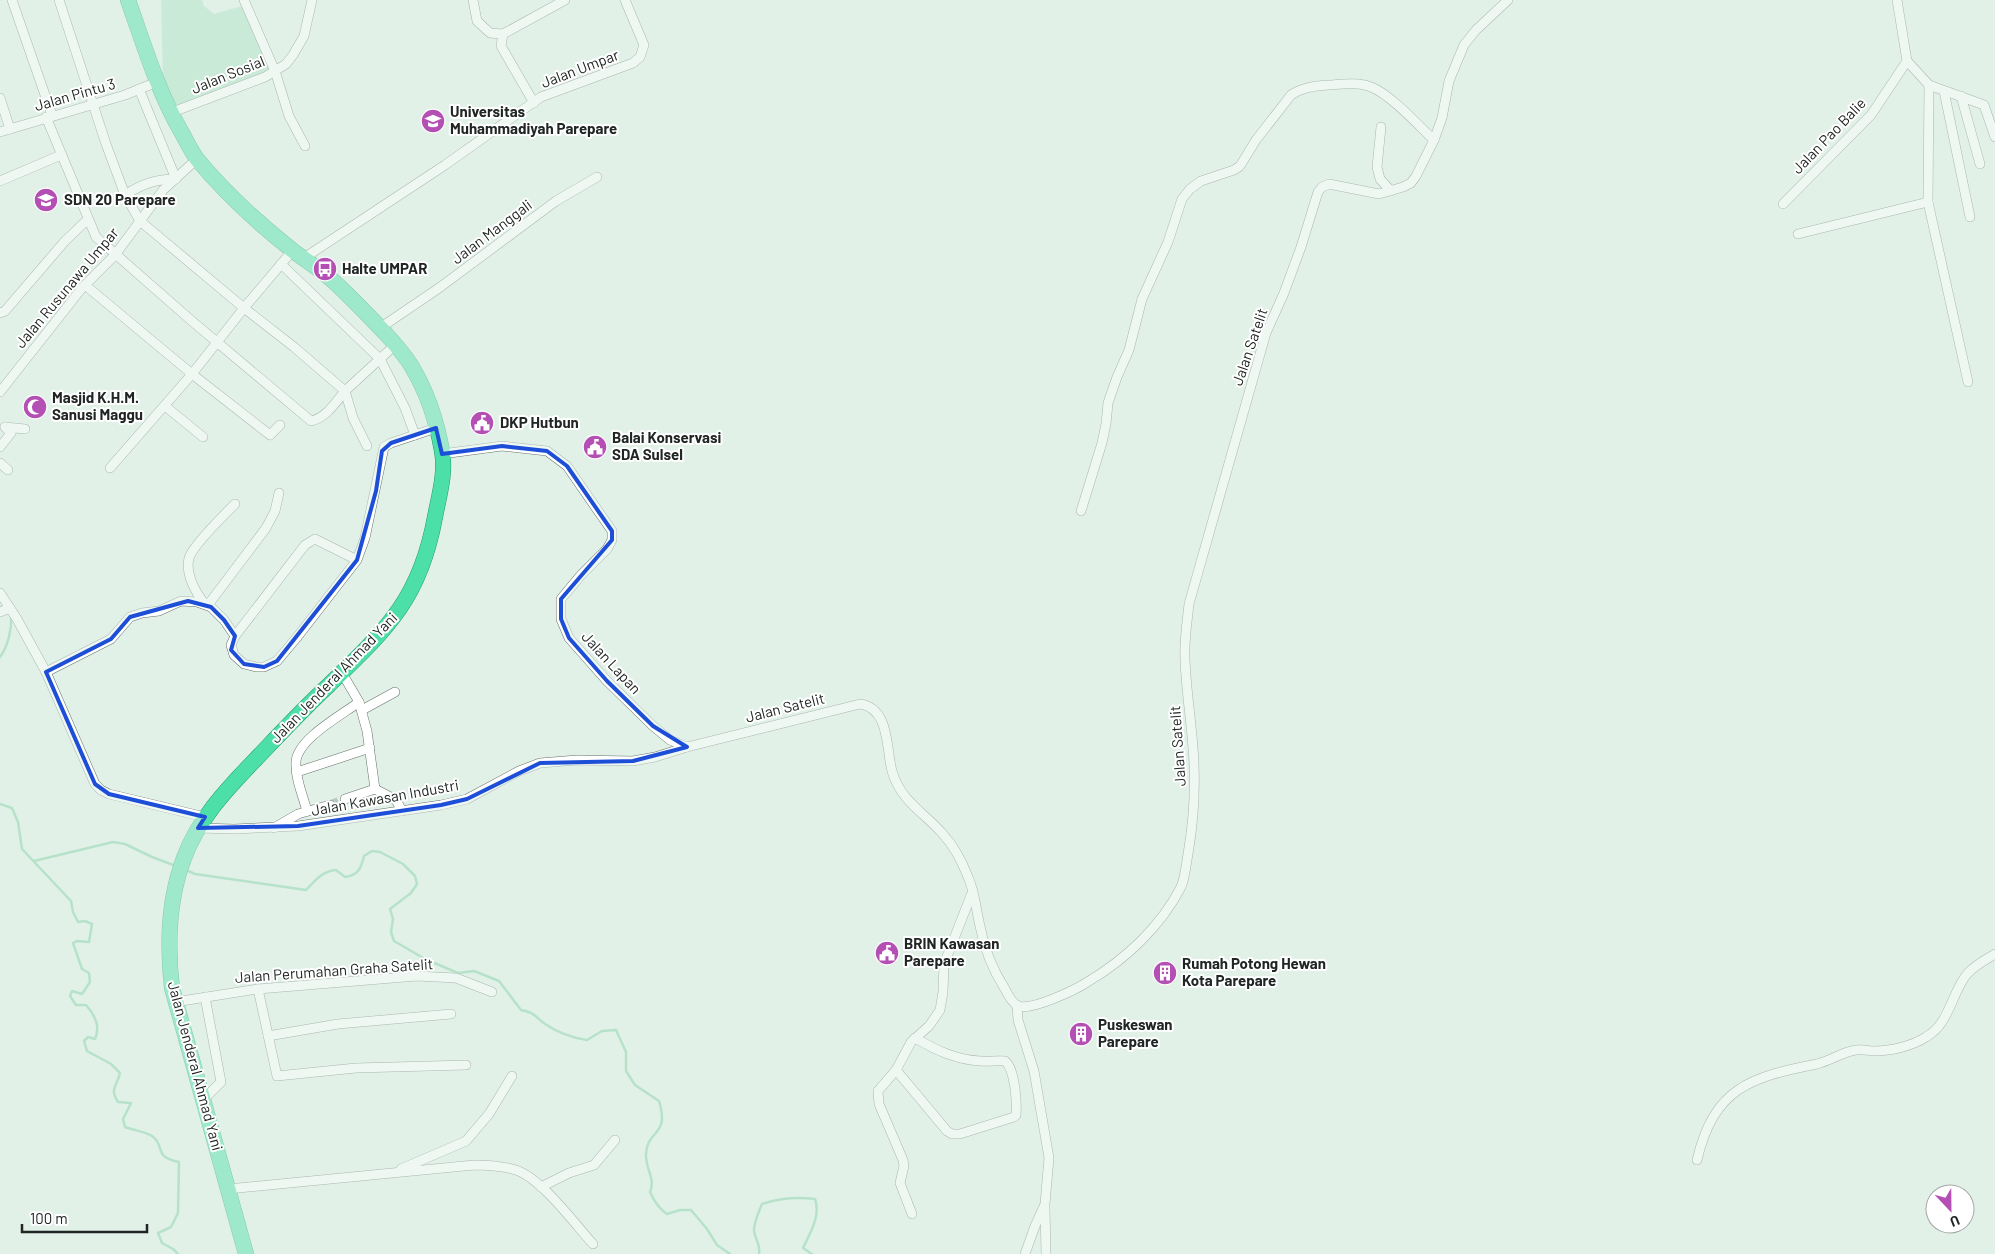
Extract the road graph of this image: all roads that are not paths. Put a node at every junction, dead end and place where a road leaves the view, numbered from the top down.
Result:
1 (12, 0) edge
2 (59, 0) edge
3 (128, 0) edge
4 (244, 0) edge
5 (312, 0) edge
6 (472, 0) edge
7 (565, 0) edge
8 (625, 0) edge
9 (1508, 0) edge
10 (1897, 0) edge
11 (503, 34) junction
12 (1907, 61) junction
13 (276, 71) junction
14 (157, 82) junction
15 (1929, 85) junction
16 (139, 89) junction
17 (1944, 91) junction
18 (1961, 96) junction
19 (0, 98) edge
20 (534, 103) junction
21 (92, 104) junction
22 (170, 114) junction
23 (49, 116) junction
24 (1381, 127) dead end
25 (10, 129) junction
26 (0, 132) edge
27 (1995, 137) edge
28 (1434, 140) junction
29 (305, 146) dead end
30 (62, 155) junction
31 (197, 159) junction
32 (1980, 164) dead end
33 (597, 177) dead end
34 (176, 180) junction
35 (0, 181) edge
36 (1391, 191) junction
37 (125, 195) junction
38 (1928, 202) junction
39 (1783, 204) dead end
40 (1970, 217) dead end
41 (87, 220) junction
42 (140, 221) junction
43 (1798, 234) dead end
44 (298, 254) junction
45 (115, 255) junction
46 (281, 264) junction
47 (85, 285) junction
48 (244, 308) junction
49 (0, 313) edge
50 (380, 328) junction
51 (216, 342) junction
52 (395, 345) junction
53 (380, 359) junction
54 (192, 374) junction
55 (1968, 382) dead end
56 (345, 391) junction
57 (0, 392) edge
58 (165, 406) junction
59 (280, 425) dead end
60 (2, 426) edge
61 (436, 428) junction
62 (25, 429) dead end
63 (415, 435) junction
64 (204, 437) dead end
65 (367, 446) dead end
66 (0, 447) edge
67 (442, 454) junction
68 (0, 463) edge
69 (110, 468) dead end
70 (8, 470) dead end
71 (279, 493) dead end
72 (235, 504) dead end
73 (1081, 511) dead end
74 (357, 560) junction
75 (0, 593) edge
76 (207, 605) junction
77 (10, 608) junction
78 (0, 612) edge
79 (235, 636) junction
80 (46, 672) junction
81 (342, 673) junction
82 (396, 692) dead end
83 (361, 706) junction
84 (687, 746) junction
85 (370, 748) junction
86 (297, 772) junction
87 (375, 789) junction
88 (345, 799) tunnel mouth
89 (330, 805) tunnel mouth
90 (307, 811) junction
91 (402, 811) junction
92 (202, 822) junction
93 (274, 828) junction
94 (972, 893) junction
95 (1995, 954) edge
96 (258, 989) junction
97 (492, 992) dead end
98 (205, 997) junction
99 (175, 1002) junction
100 (1017, 1006) junction
101 (451, 1014) dead end
102 (268, 1036) junction
103 (915, 1038) junction
104 (466, 1065) dead end
105 (896, 1070) junction
106 (512, 1076) dead end
107 (203, 1100) junction
108 (615, 1140) dead end
109 (1697, 1160) dead end
110 (395, 1172) junction
111 (540, 1187) junction
112 (228, 1189) junction
113 (1045, 1204) junction
114 (912, 1214) dead end
115 (593, 1244) dead end
116 (246, 1254) edge
117 (1025, 1254) edge
118 (1046, 1254) edge

1 - 23 street
2 - 21 street
3 - 14 highway, Jalan Jenderal Ahmad Yani
4 - 13 street
5 - 13 street, Jalan Sosial
6 - 11 street
7 - 11 street
8 - 20 street, Jalan Umpar
9 - 28 street, Jalan Satelit
10 - 12 street
11 - 20 street
12 - 15 street
12 - 39 street, Jalan Pao Balie
13 - 22 street, Jalan Sosial
13 - 29 street
14 - 16 street, Jalan Pintu 3
14 - 22 highway, Jalan Jenderal Ahmad Yani
15 - 17 street
15 - 38 street
16 - 21 street, Jalan Pintu 3
16 - 34 street
17 - 18 street
17 - 40 street
18 - 27 street
18 - 32 street
19 - 25 street
20 - 44 street, Jalan Umpar
21 - 23 street, Jalan Pintu 3
21 - 37 street
22 - 31 highway, Jalan Jenderal Ahmad Yani
23 - 25 street, Jalan Pintu 3
23 - 30 street
24 - 36 street
25 - 26 street, Jalan Pintu 3
28 - 36 street, Jalan Satelit
28 - 73 street
30 - 35 street
30 - 41 street
31 - 34 street, Jalan Rusunawa Umpar
31 - 44 highway, Jalan Jenderal Ahmad Yani
33 - 50 street, Jalan Manggali
34 - 37 street
34 - 42 street, Jalan Rusunawa Umpar
36 - 100 street, Jalan Satelit
37 - 42 street
38 - 43 street
38 - 55 street
41 - 45 street
41 - 49 street
42 - 45 street, Jalan Rusunawa Umpar
42 - 48 street
44 - 46 street, Jalan Umpar
44 - 50 highway, Jalan Jenderal Ahmad Yani
45 - 47 street, Jalan Rusunawa Umpar
45 - 51 street
46 - 48 street, Jalan Umpar
46 - 53 street
47 - 54 street
47 - 57 street, Jalan Rusunawa Umpar
48 - 51 street, Jalan Umpar
48 - 56 street
50 - 52 highway, Jalan Jenderal Ahmad Yani
51 - 54 street, Jalan Umpar
51 - 56 street
52 - 53 street
52 - 61 highway, Jalan Jenderal Ahmad Yani
53 - 56 street
53 - 63 street
54 - 58 street, Jalan Umpar
54 - 59 street
56 - 65 street
58 - 64 street
58 - 69 street, Jalan Umpar
60 - 62 street
60 - 66 street
61 - 63 street
61 - 67 highway, Jalan Jenderal Ahmad Yani
63 - 74 street
67 - 81 highway, Jalan Jenderal Ahmad Yani
67 - 84 street, Jalan Lapan
68 - 70 street
71 - 76 street
72 - 76 street
74 - 79 street
74 - 79 street
75 - 77 street
76 - 79 street
76 - 80 street
77 - 78 street
77 - 80 street
80 - 92 street, Jalan Kawasan Industri
81 - 83 street
81 - 92 highway, Jalan Jenderal Ahmad Yani
82 - 83 street
83 - 85 street
83 - 86 street
84 - 91 street, Jalan Kawasan Industri
84 - 94 street, Jalan Satelit
85 - 86 street
85 - 87 street
86 - 90 street
87 - 88 street
87 - 91 street
89 - 90 street
90 - 93 street
91 - 93 street, Jalan Kawasan Industri
92 - 93 street, Jalan Kawasan Industri
92 - 99 highway, Jalan Jenderal Ahmad Yani
94 - 100 street, Jalan Satelit
94 - 103 street
95 - 109 street
96 - 97 street, Jalan Perumahan Graha Satelit
96 - 98 street, Jalan Perumahan Graha Satelit
96 - 102 street
98 - 99 street, Jalan Perumahan Graha Satelit
98 - 107 street
99 - 107 highway, Jalan Jenderal Ahmad Yani
100 - 113 street
101 - 102 street
102 - 104 street
103 - 105 street
103 - 105 street
105 - 114 street
106 - 110 street
107 - 112 highway, Jalan Jenderal Ahmad Yani
108 - 111 street
110 - 111 street
110 - 112 street
111 - 115 street
112 - 116 highway, Jalan Jenderal Ahmad Yani
113 - 117 street
113 - 118 street

